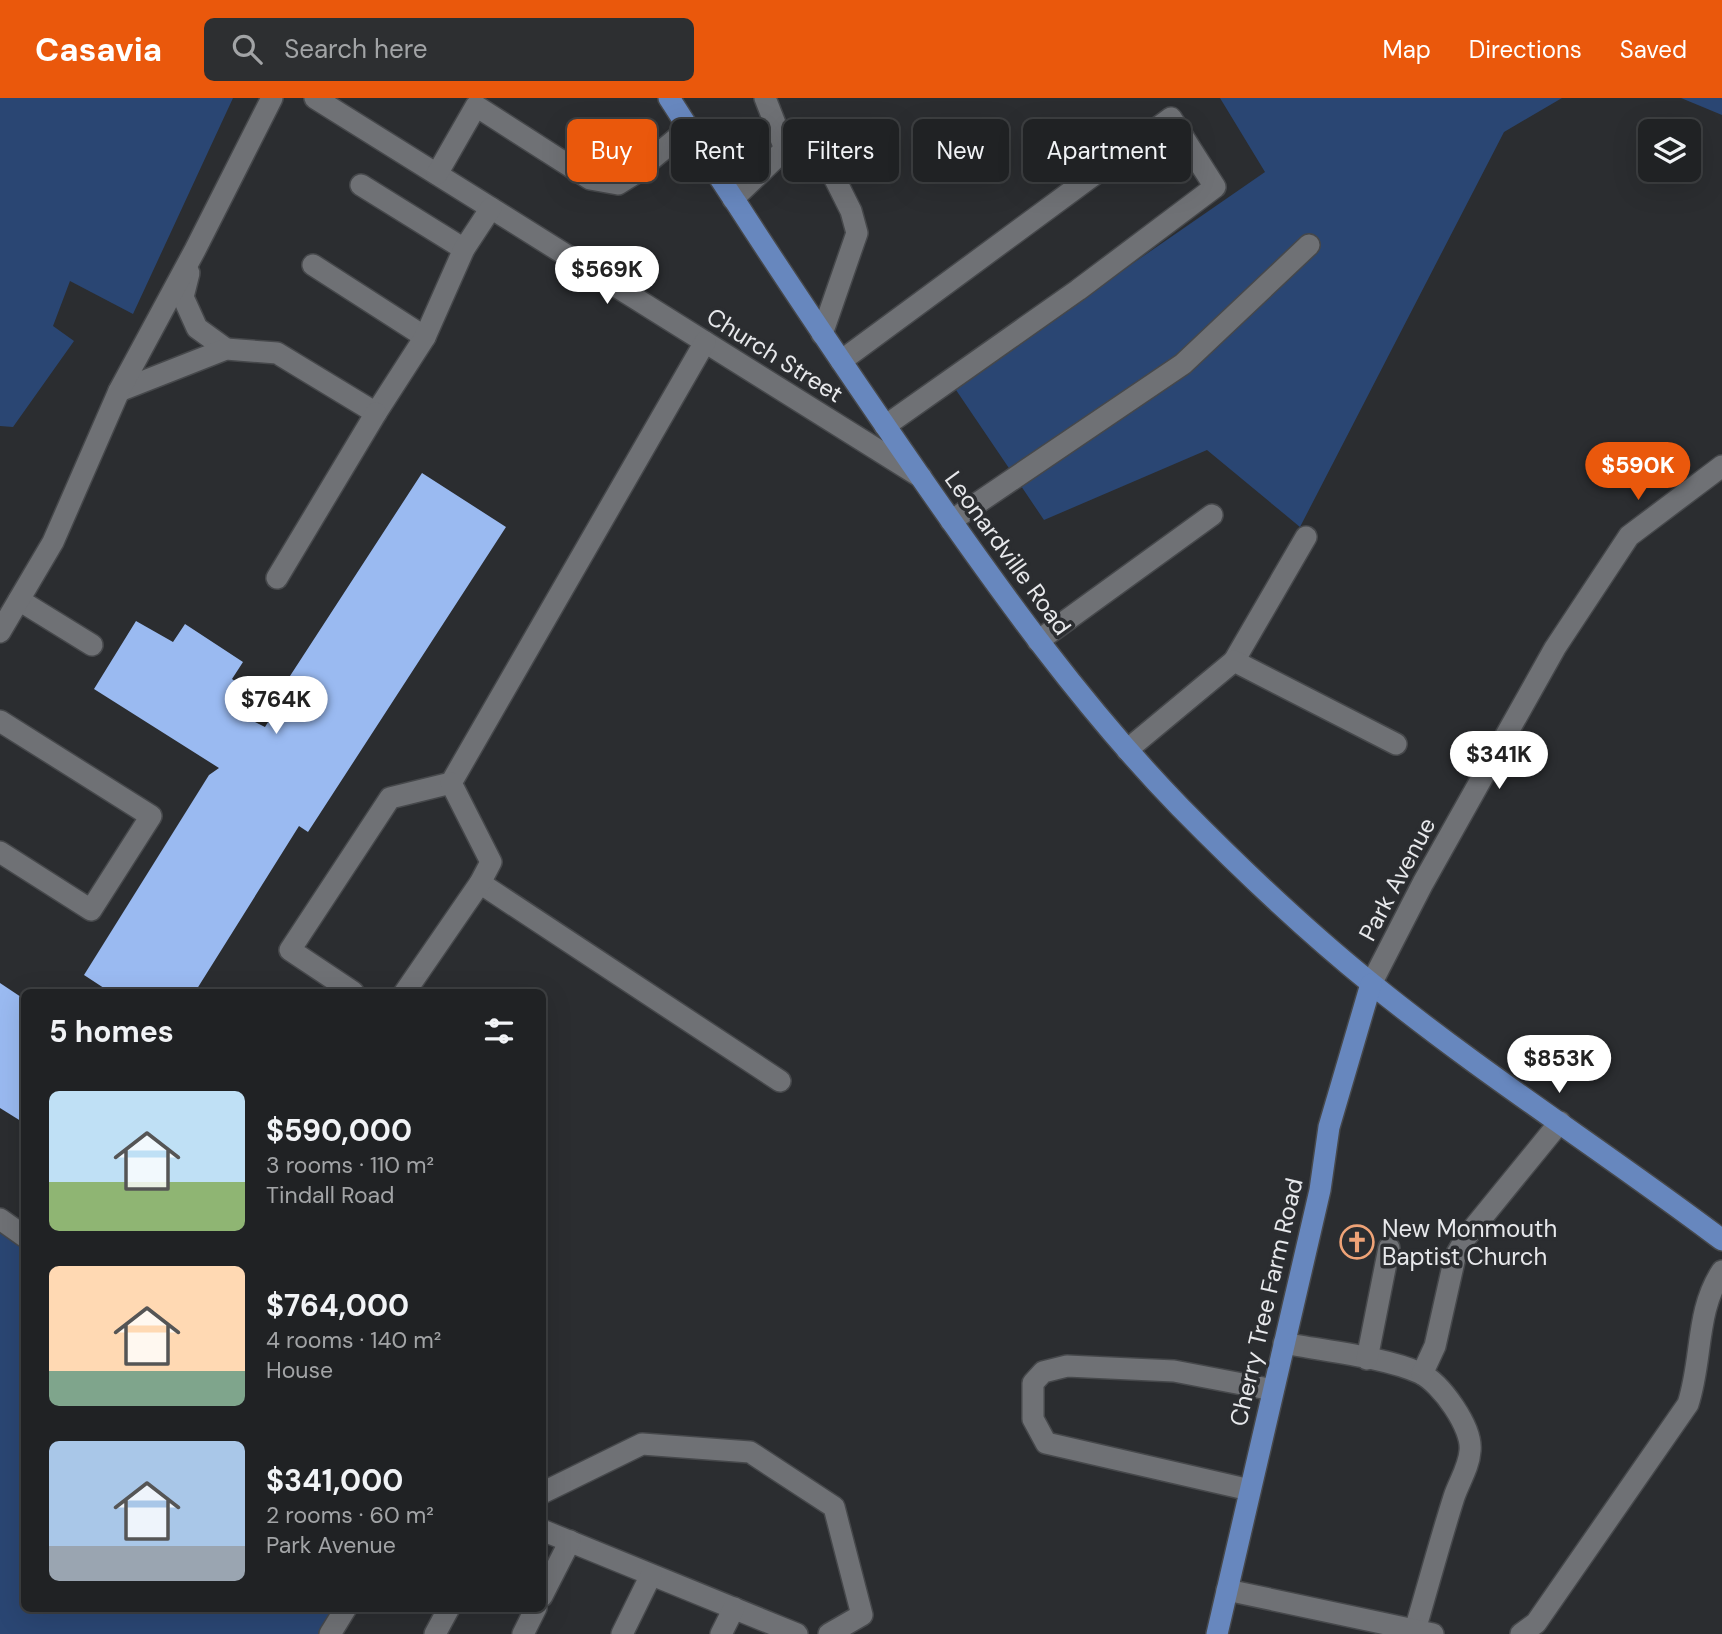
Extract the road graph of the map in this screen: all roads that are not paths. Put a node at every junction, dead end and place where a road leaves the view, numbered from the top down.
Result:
1 (272, 98) edge
2 (315, 98) edge
3 (669, 98) edge
4 (765, 98) edge
5 (683, 119) edge
6 (671, 143) edge
7 (783, 144) edge
8 (783, 151) edge
9 (437, 174) junction
10 (722, 182) edge
11 (836, 182) edge
12 (361, 185) dead end
13 (733, 199) junction
14 (491, 208) junction
15 (1309, 245) dead end
16 (464, 249) junction
17 (195, 250) junction
18 (313, 265) dead end
19 (822, 334) junction
20 (425, 337) junction
21 (705, 342) junction
22 (226, 349) junction
23 (841, 361) junction
24 (119, 391) junction
25 (376, 413) junction
26 (885, 426) junction
27 (1722, 466) edge
28 (921, 478) junction
29 (1212, 515) dead end
30 (951, 521) junction
31 (1306, 537) dead end
32 (277, 578) dead end
33 (19, 600) junction
34 (0, 632) edge
35 (1038, 641) junction
36 (92, 645) dead end
37 (1234, 661) junction
38 (0, 721) edge
39 (1395, 744) dead end
40 (1127, 750) junction
41 (451, 783) junction
42 (0, 852) edge
43 (480, 883) junction
44 (1371, 984) junction
45 (348, 989) edge
46 (407, 989) edge
47 (780, 1081) dead end
48 (1560, 1122) junction
49 (0, 1219) edge
50 (21, 1234) edge
51 (1722, 1240) edge
52 (1389, 1248) dead end
53 (1722, 1271) edge
54 (1284, 1343) junction
55 (1367, 1359) junction
56 (1422, 1374) junction
57 (1273, 1390) junction
58 (1250, 1490) junction
59 (546, 1491) edge
60 (546, 1532) edge
61 (570, 1541) junction
62 (651, 1575) junction
63 (546, 1588) edge
64 (1227, 1590) junction
65 (734, 1608) junction
66 (344, 1612) edge
67 (447, 1612) edge
68 (534, 1612) edge
69 (859, 1624) edge
70 (1424, 1632) edge
71 (330, 1634) edge
72 (435, 1634) edge
73 (523, 1634) edge
74 (622, 1634) edge
75 (721, 1634) edge
76 (797, 1634) edge
77 (829, 1634) edge
78 (1217, 1634) edge
79 (1521, 1634) edge

1 - 17 street
2 - 9 street, Church Street
3 - 5 main road, Leonardville Road
4 - 7 street
6 - 9 street
8 - 13 street
9 - 14 street, Church Street
10 - 13 main road, Leonardville Road
11 - 19 street
12 - 16 street
13 - 19 main road, Leonardville Road
14 - 16 street
14 - 21 street, Church Street
15 - 30 street
16 - 20 street
17 - 22 street
17 - 24 street
18 - 20 street
19 - 23 main road, Leonardville Road
20 - 25 street
21 - 28 street, Church Street
21 - 41 street
22 - 24 street
22 - 25 street
23 - 26 main road, Leonardville Road
23 - 26 street
24 - 33 street
25 - 32 street
26 - 28 main road, Leonardville Road
27 - 44 street, Park Avenue
28 - 30 main road, Leonardville Road
29 - 35 street
30 - 35 main road, Leonardville Road
31 - 37 street
33 - 34 street
33 - 36 street
35 - 40 main road, Leonardville Road
37 - 39 street
37 - 40 street
38 - 42 street
40 - 44 main road, Leonardville Road
41 - 43 street
41 - 45 street
43 - 46 street
43 - 47 street
44 - 48 main road, Leonardville Road
44 - 54 main road, Cherry Tree Farm Road
48 - 51 main road, Leonardville Road
48 - 56 street
49 - 50 street
52 - 55 street
53 - 79 street
54 - 55 street
54 - 57 main road, Cherry Tree Farm Road
55 - 56 street
56 - 70 street
57 - 58 main road, Cherry Tree Farm Road
57 - 58 street
58 - 64 main road, Cherry Tree Farm Road
59 - 69 street
60 - 61 street
61 - 62 street
61 - 63 street
62 - 65 street
62 - 74 street
64 - 70 street
64 - 78 main road, Cherry Tree Farm Road
65 - 75 street
65 - 76 street
66 - 71 street
67 - 72 street
68 - 73 street
69 - 77 street

